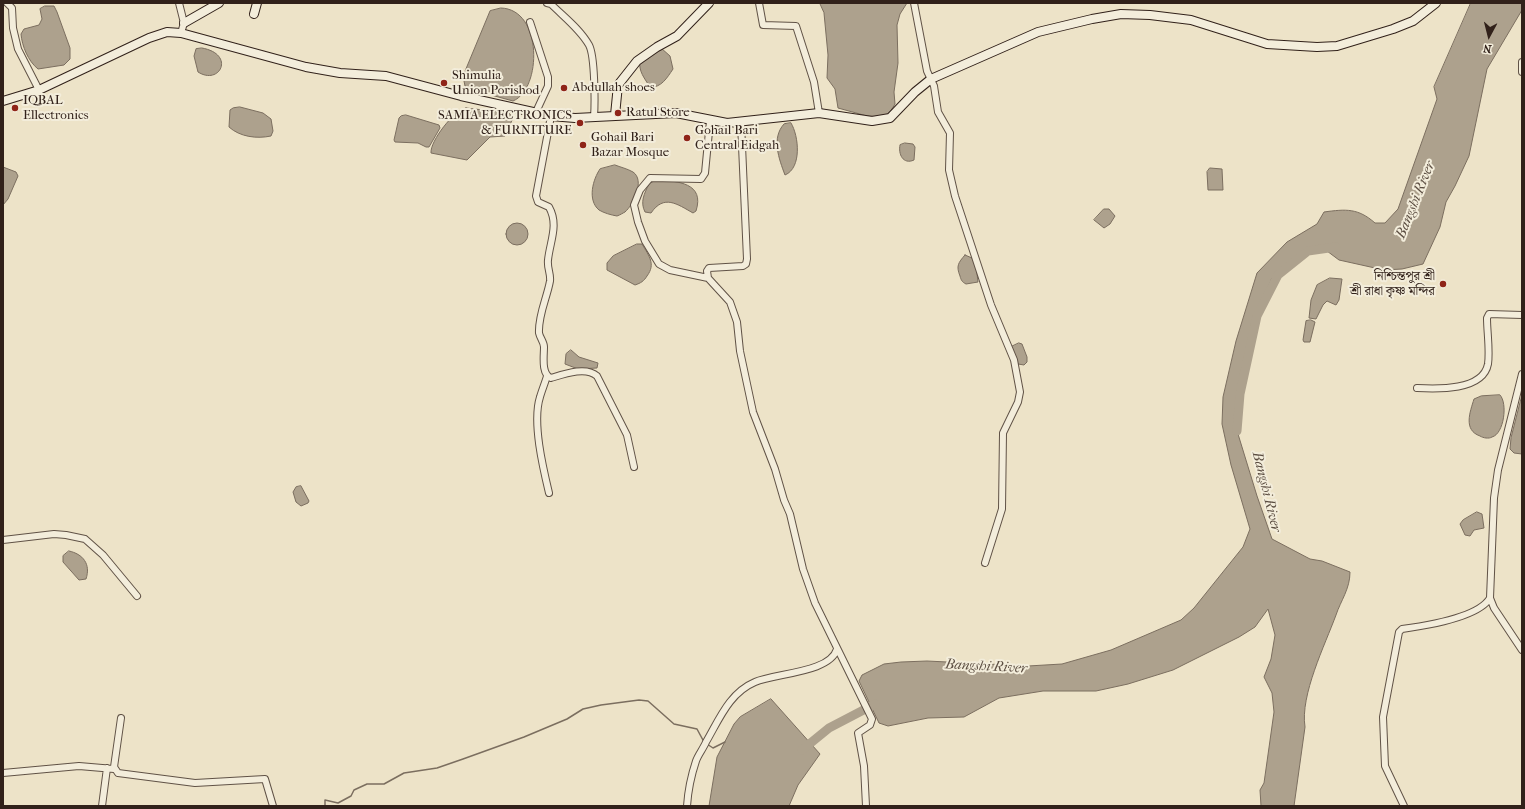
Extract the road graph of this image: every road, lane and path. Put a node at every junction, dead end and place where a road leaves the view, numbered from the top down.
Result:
1 (7, 3) edge
2 (179, 3) edge
3 (219, 3) edge
4 (257, 3) edge
5 (547, 3) edge
6 (709, 3) edge
7 (759, 3) edge
8 (914, 3) edge
9 (1436, 3) edge
10 (254, 14) dead end
11 (184, 22) junction
12 (530, 22) dead end
13 (181, 33) junction
14 (1522, 62) edge
15 (1522, 72) edge
16 (931, 79) junction
17 (39, 90) junction
18 (3, 101) edge
19 (536, 112) junction
20 (819, 113) junction
21 (551, 116) junction
22 (615, 116) junction
23 (594, 117) junction
24 (710, 121) junction
25 (742, 123) junction
26 (708, 278) junction
27 (1522, 315) edge
28 (1522, 374) edge
29 (547, 376) junction
30 (1417, 388) dead end
31 (634, 467) dead end
32 (549, 493) dead end
33 (3, 540) edge
34 (985, 563) dead end
35 (137, 596) dead end
36 (1490, 598) junction
37 (837, 649) junction
38 (1522, 650) edge
39 (121, 718) dead end
40 (106, 768) junction
41 (114, 769) junction
42 (3, 773) edge
43 (102, 806) edge
44 (273, 806) edge
45 (687, 806) edge
46 (866, 806) edge
47 (1404, 806) edge

1 - 17 street
2 - 11 street
3 - 11 street
4 - 10 street
5 - 23 street
6 - 22 street
7 - 20 street
8 - 16 street
9 - 16 street
11 - 13 street
12 - 19 street
13 - 17 street
13 - 19 street
14 - 15 street
16 - 20 street
16 - 34 street
17 - 18 street
19 - 21 street
20 - 25 street
21 - 23 street
21 - 29 street
22 - 23 street
22 - 24 street
24 - 25 street
24 - 26 street
25 - 26 street
26 - 37 street
27 - 30 street
28 - 36 street
29 - 31 street
29 - 32 street
33 - 35 street
36 - 38 street
36 - 47 street
37 - 45 street
37 - 46 street
39 - 41 street
40 - 41 street
40 - 42 street
40 - 43 street
41 - 44 street

